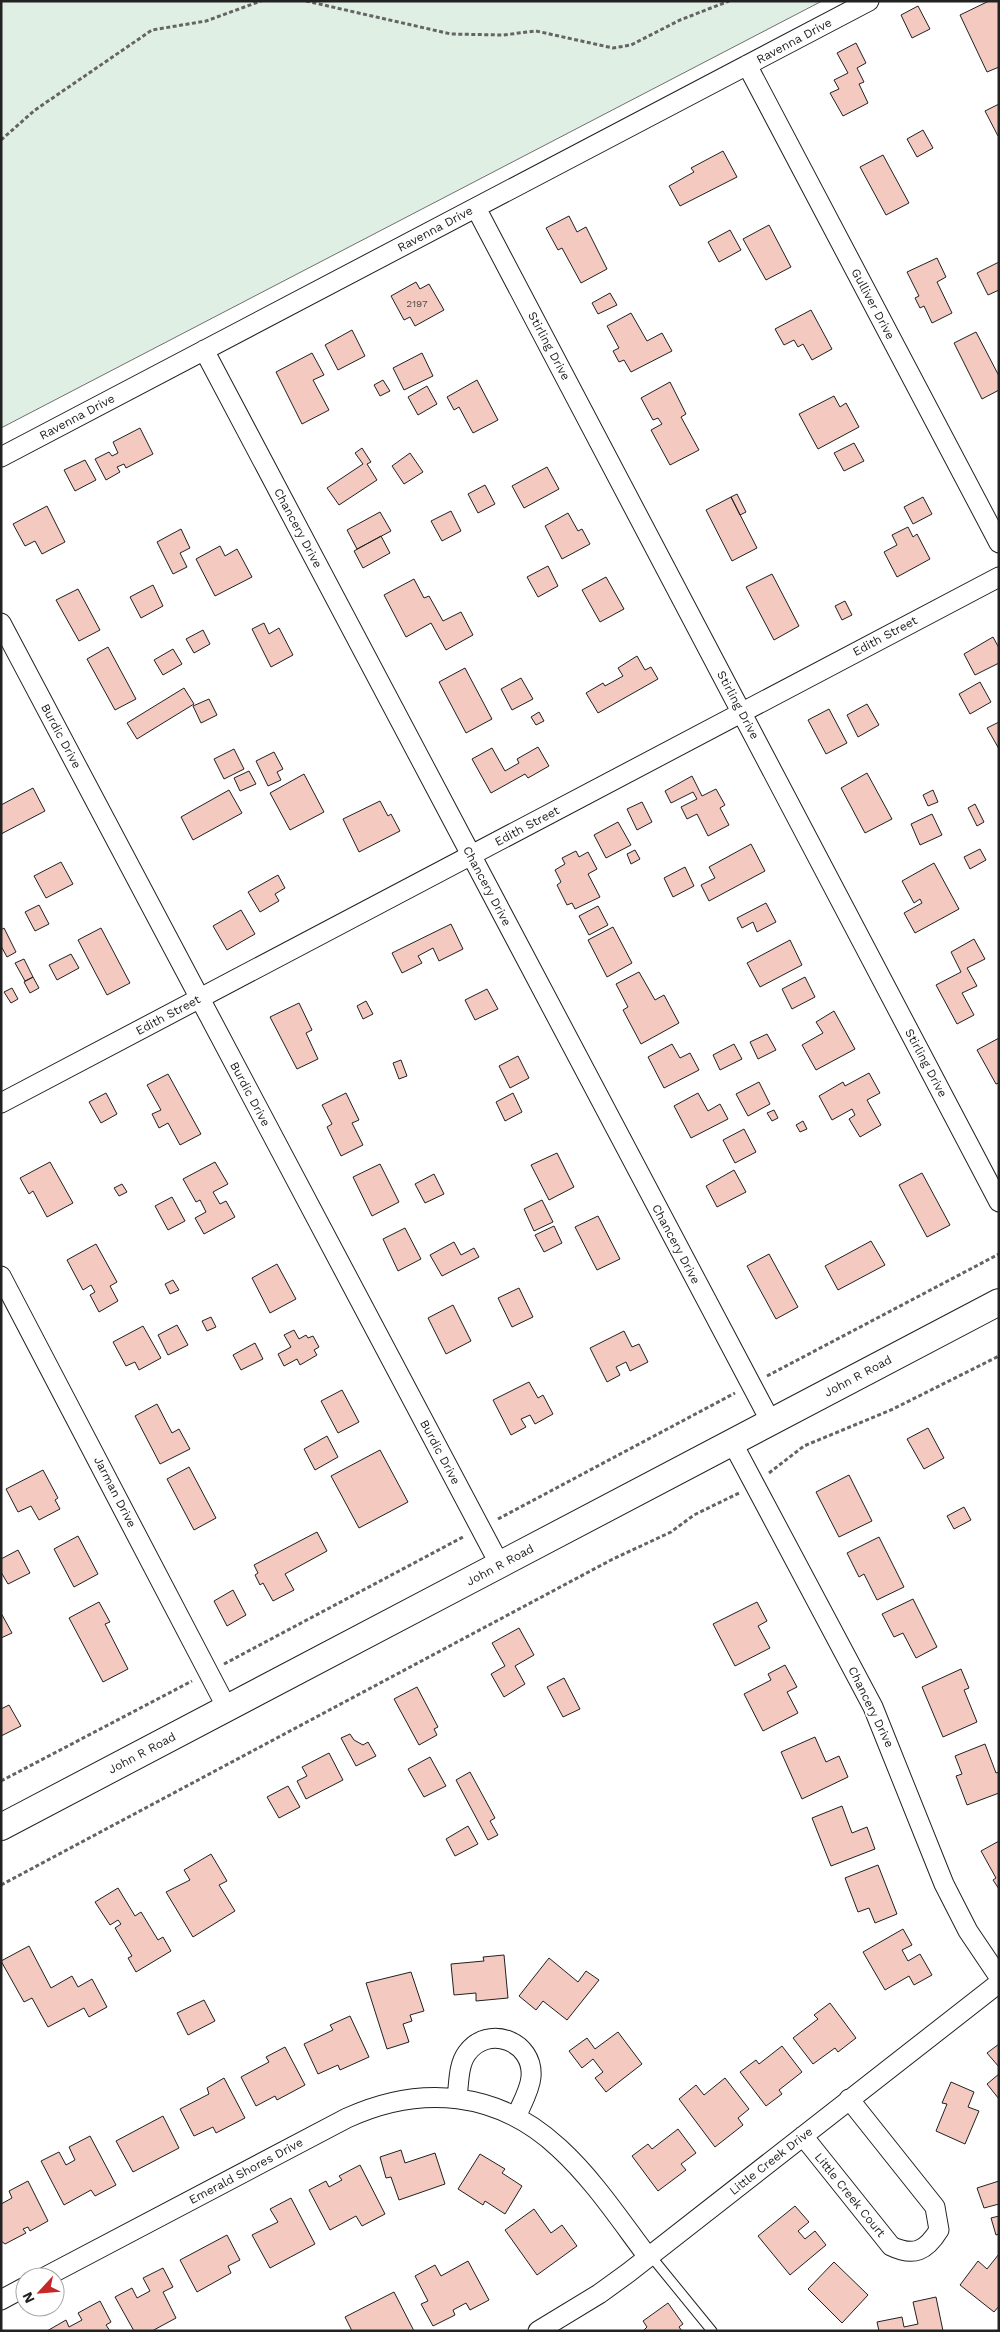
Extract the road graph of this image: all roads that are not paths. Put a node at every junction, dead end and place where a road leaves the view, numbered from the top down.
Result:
1 (869, 1) edge
2 (747, 65) junction
3 (476, 208) junction
4 (204, 350) junction
5 (1, 457) edge
6 (999, 543) edge
7 (999, 577) edge
8 (1, 623) edge
9 (742, 712) junction
10 (471, 856) junction
11 (199, 999) junction
12 (1, 1103) edge
13 (999, 1202) edge
14 (1, 1276) edge
15 (999, 1302) edge
16 (771, 1422) junction
17 (732, 1442) junction
18 (500, 1565) junction
19 (227, 1708) junction
20 (1, 1827) edge
21 (999, 1977) edge
22 (999, 1984) edge
23 (457, 2098) junction
24 (849, 2099) junction
25 (516, 2117) junction
26 (803, 2136) junction
27 (649, 2256) junction
28 (64, 2267) edge
29 (15, 2292) edge
30 (1, 2300) edge
31 (538, 2331) edge
32 (712, 2331) edge

1 - 2 street, Ravenna Drive
2 - 3 street, Ravenna Drive
2 - 6 street, Gulliver Drive
3 - 4 street, Ravenna Drive
3 - 9 street, Stirling Drive
4 - 5 street, Ravenna Drive
4 - 10 street, Chancery Drive
7 - 9 street, Edith Street
8 - 11 street, Burdic Drive
9 - 10 street, Edith Street
9 - 13 street, Stirling Drive
10 - 11 street, Edith Street
10 - 16 street, Chancery Drive
11 - 12 street, Edith Street
11 - 18 street, Burdic Drive
14 - 19 street, Jarman Drive
15 - 16 main road, John R Road
16 - 17 main road, John R Road
17 - 18 main road, John R Road
17 - 21 street, Chancery Drive
18 - 19 main road, John R Road
19 - 20 main road, John R Road
22 - 24 street, Little Creek Drive
23 - 25 street, Emerald Shores Drive
23 - 25 street
23 - 28 street, Emerald Shores Drive
24 - 26 street, Little Creek Drive
24 - 26 street, Little Creek Court
25 - 27 street, Emerald Shores Drive
26 - 27 street, Little Creek Drive
27 - 31 street, Little Creek Drive
27 - 32 lane
29 - 30 street

